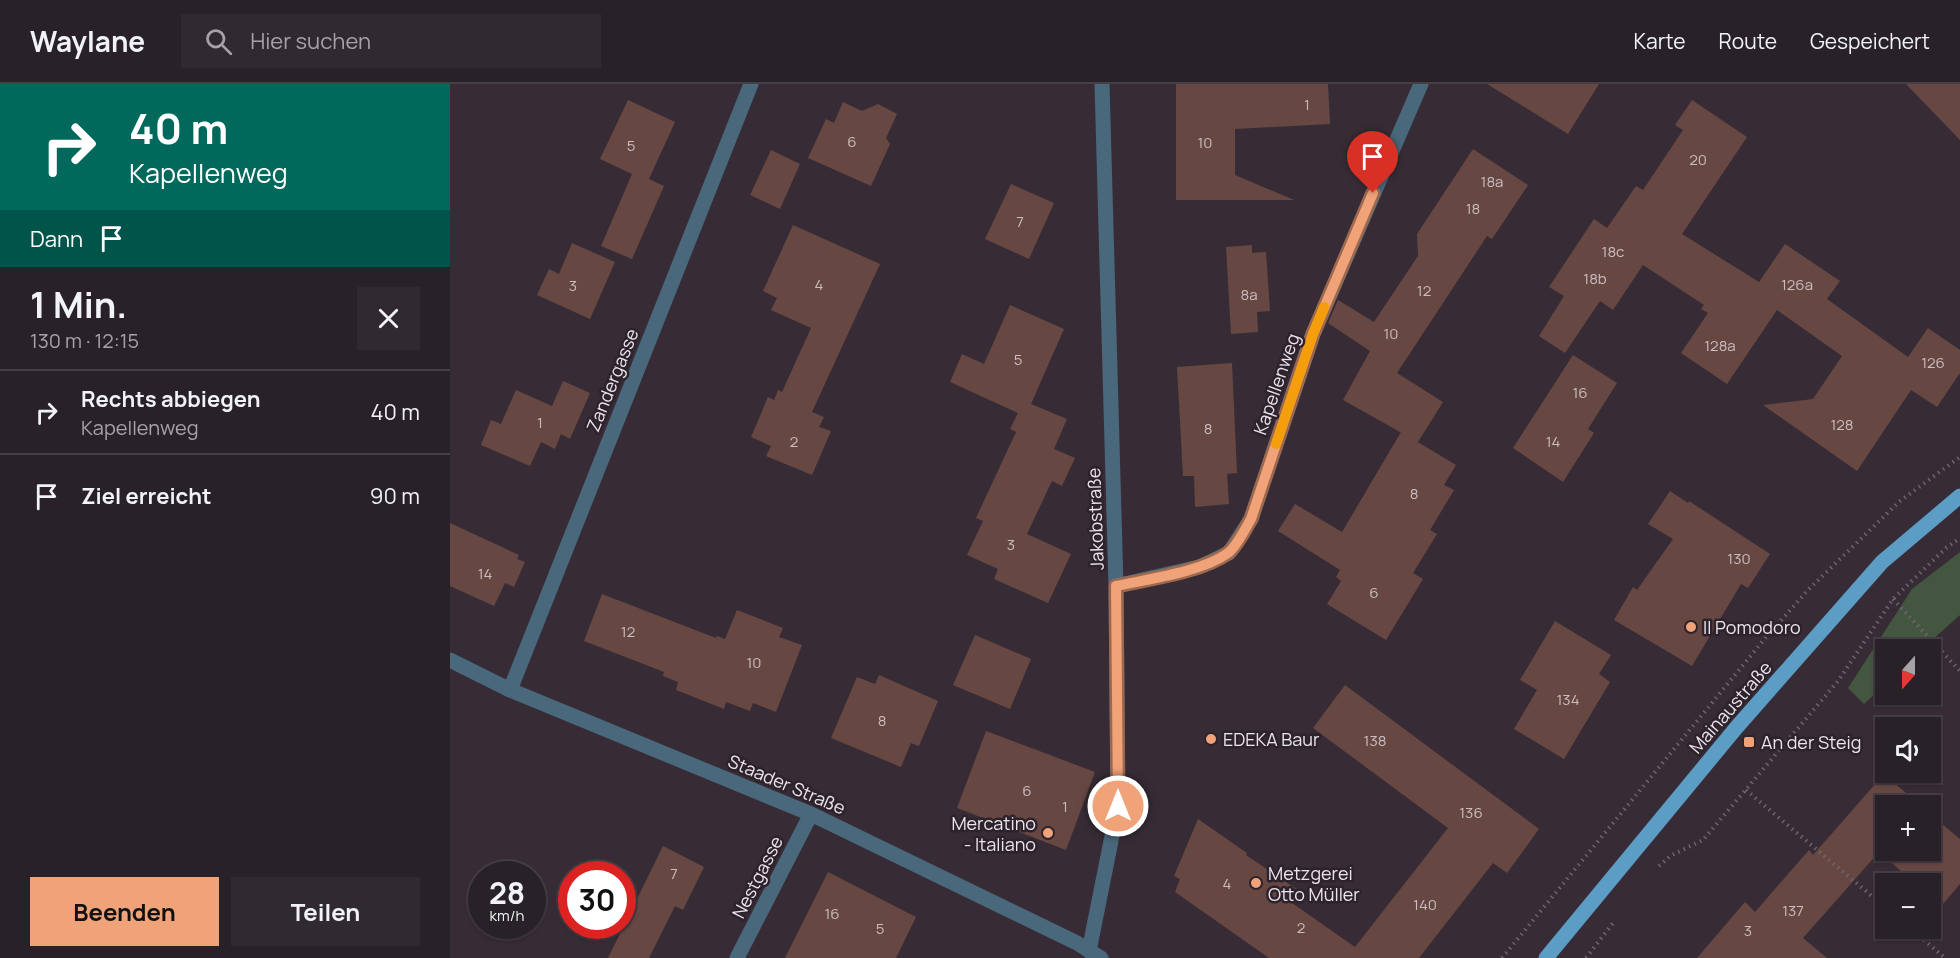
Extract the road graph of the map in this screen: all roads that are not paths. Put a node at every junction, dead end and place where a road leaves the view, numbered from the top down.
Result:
1 (751, 84) edge
2 (1102, 84) edge
3 (1420, 84) edge
4 (1960, 496) edge
5 (1116, 586) junction
6 (450, 660) edge
7 (510, 690) junction
8 (811, 814) junction
9 (1095, 954) edge
10 (737, 958) edge
11 (1546, 958) edge

1 - 7 street, Zandergasse
2 - 5 street, Jakobstraße
3 - 5 street, Kapellenweg
4 - 11 main road, Mainaustraße
5 - 9 street, Jakobstraße
6 - 7 street, Staader Straße
7 - 8 street, Staader Straße
8 - 9 street, Staader Straße
8 - 10 street, Nestgasse

